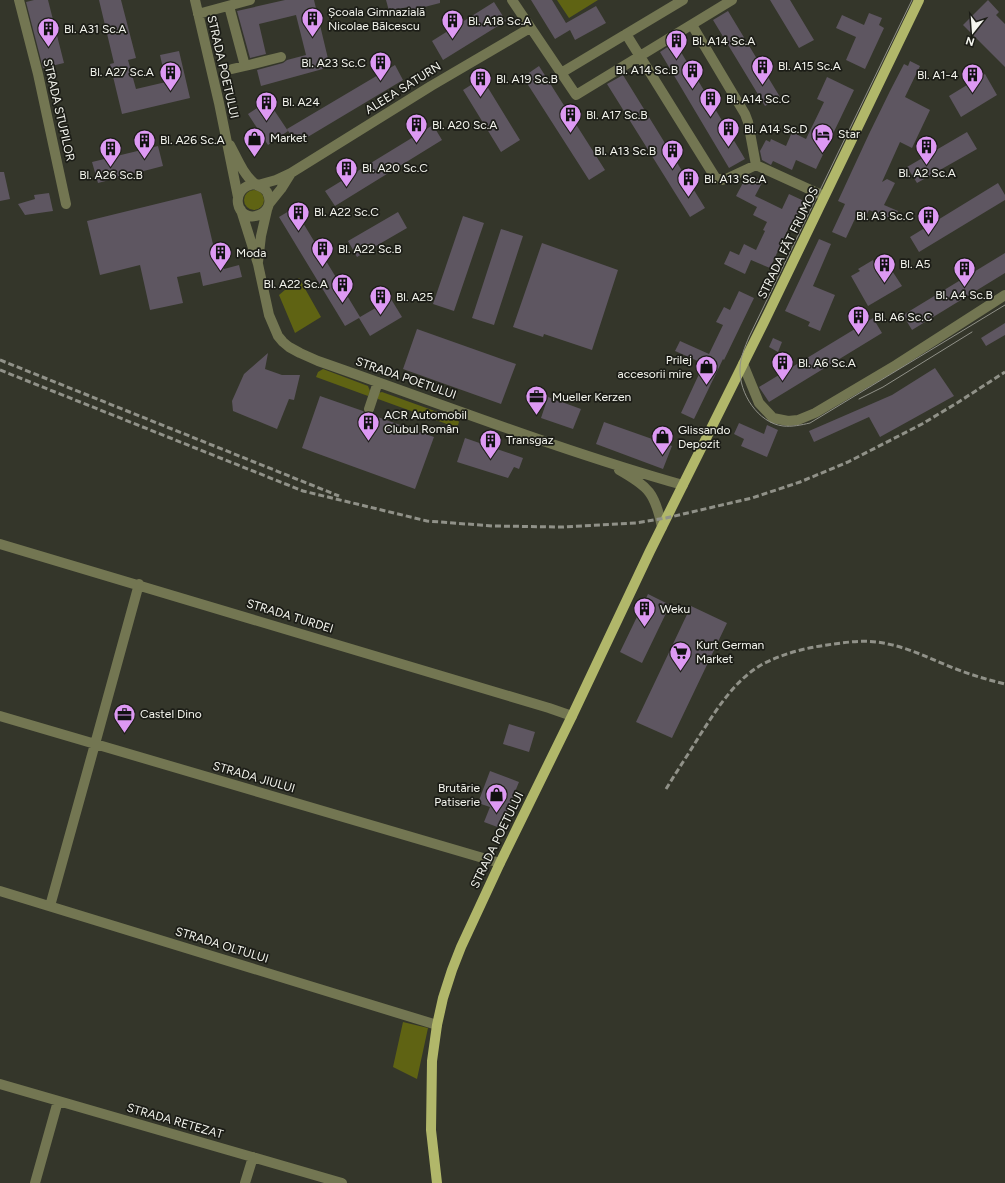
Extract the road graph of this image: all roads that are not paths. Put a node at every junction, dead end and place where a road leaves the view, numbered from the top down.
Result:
1 (19, 0) edge
2 (195, 0) edge
3 (250, 0) edge
4 (512, 0) edge
5 (681, 0) edge
6 (732, 0) edge
7 (914, 0) edge
8 (919, 0) edge
9 (229, 6) junction
10 (913, 12) junction
11 (198, 14) junction
12 (692, 25) junction
13 (530, 28) junction
14 (626, 34) junction
15 (281, 57) dead end
16 (640, 57) junction
17 (244, 66) junction
18 (232, 69) dead end
19 (561, 73) junction
20 (227, 140) junction
21 (756, 165) junction
22 (291, 173) junction
23 (257, 185) junction
24 (824, 196) junction
25 (238, 197) junction
26 (66, 204) dead end
27 (268, 207) junction
28 (241, 210) junction
29 (258, 264) junction
30 (1005, 295) edge
31 (743, 364) junction
32 (378, 382) junction
33 (369, 409) dead end
34 (602, 460) junction
35 (683, 485) junction
36 (662, 527) junction
37 (0, 544) edge
38 (139, 584) junction
39 (0, 716) edge
40 (572, 716) junction
41 (95, 744) junction
42 (500, 863) junction
43 (0, 891) edge
44 (50, 906) junction
45 (437, 1025) junction
46 (0, 1084) edge
47 (58, 1101) junction
48 (253, 1157) junction
49 (35, 1183) edge
50 (245, 1183) edge
51 (342, 1183) edge
52 (437, 1183) edge

1 - 26 street, STRADA STUPILOR
2 - 11 street, STRADA POETULUI
3 - 9 street
4 - 13 street
5 - 14 street
6 - 12 street
7 - 10 main road, STRADA FĂT FRUMOS
8 - 10 main road, STRADA FĂT FRUMOS
9 - 11 street
9 - 17 street
10 - 24 main road, STRADA FĂT FRUMOS
11 - 20 street, STRADA POETULUI
12 - 16 street
12 - 21 street
13 - 19 street
13 - 22 street, ALEEA SATURN
14 - 16 street
14 - 19 street
15 - 17 street
16 - 19 street
16 - 21 street
17 - 18 street
20 - 23 street, STRADA POETULUI
20 - 25 street, STRADA POETULUI
21 - 24 street
22 - 23 street, ALEEA SATURN
22 - 27 street, ALEEA SATURN
23 - 25 street
23 - 27 street, STRADA POETULUI
24 - 31 main road, STRADA FĂT FRUMOS
25 - 28 street, STRADA POETULUI
27 - 28 street
27 - 29 street, STRADA POETULUI
28 - 29 street, STRADA POETULUI
29 - 32 street, STRADA POETULUI
30 - 31 street
31 - 35 main road, STRADA FĂT FRUMOS
32 - 33 street
32 - 34 street, STRADA POETULUI
34 - 35 street, STRADA POETULUI
34 - 36 street, STRADA POETULUI
35 - 36 main road, STRADA POETULUI
36 - 40 main road, STRADA POETULUI
37 - 38 street, STRADA TURDEI
38 - 40 street, STRADA TURDEI
38 - 41 street
39 - 41 street, STRADA JIULUI
40 - 42 main road, STRADA POETULUI
41 - 42 street, STRADA JIULUI
41 - 44 street
42 - 45 main road, STRADA POETULUI
43 - 44 street, STRADA OLTULUI
44 - 45 street, STRADA OLTULUI
45 - 52 main road, STRADA POETULUI
46 - 47 street, STRADA RETEZAT
47 - 48 street, STRADA RETEZAT
47 - 49 street
48 - 50 street
48 - 51 street, STRADA RETEZAT

